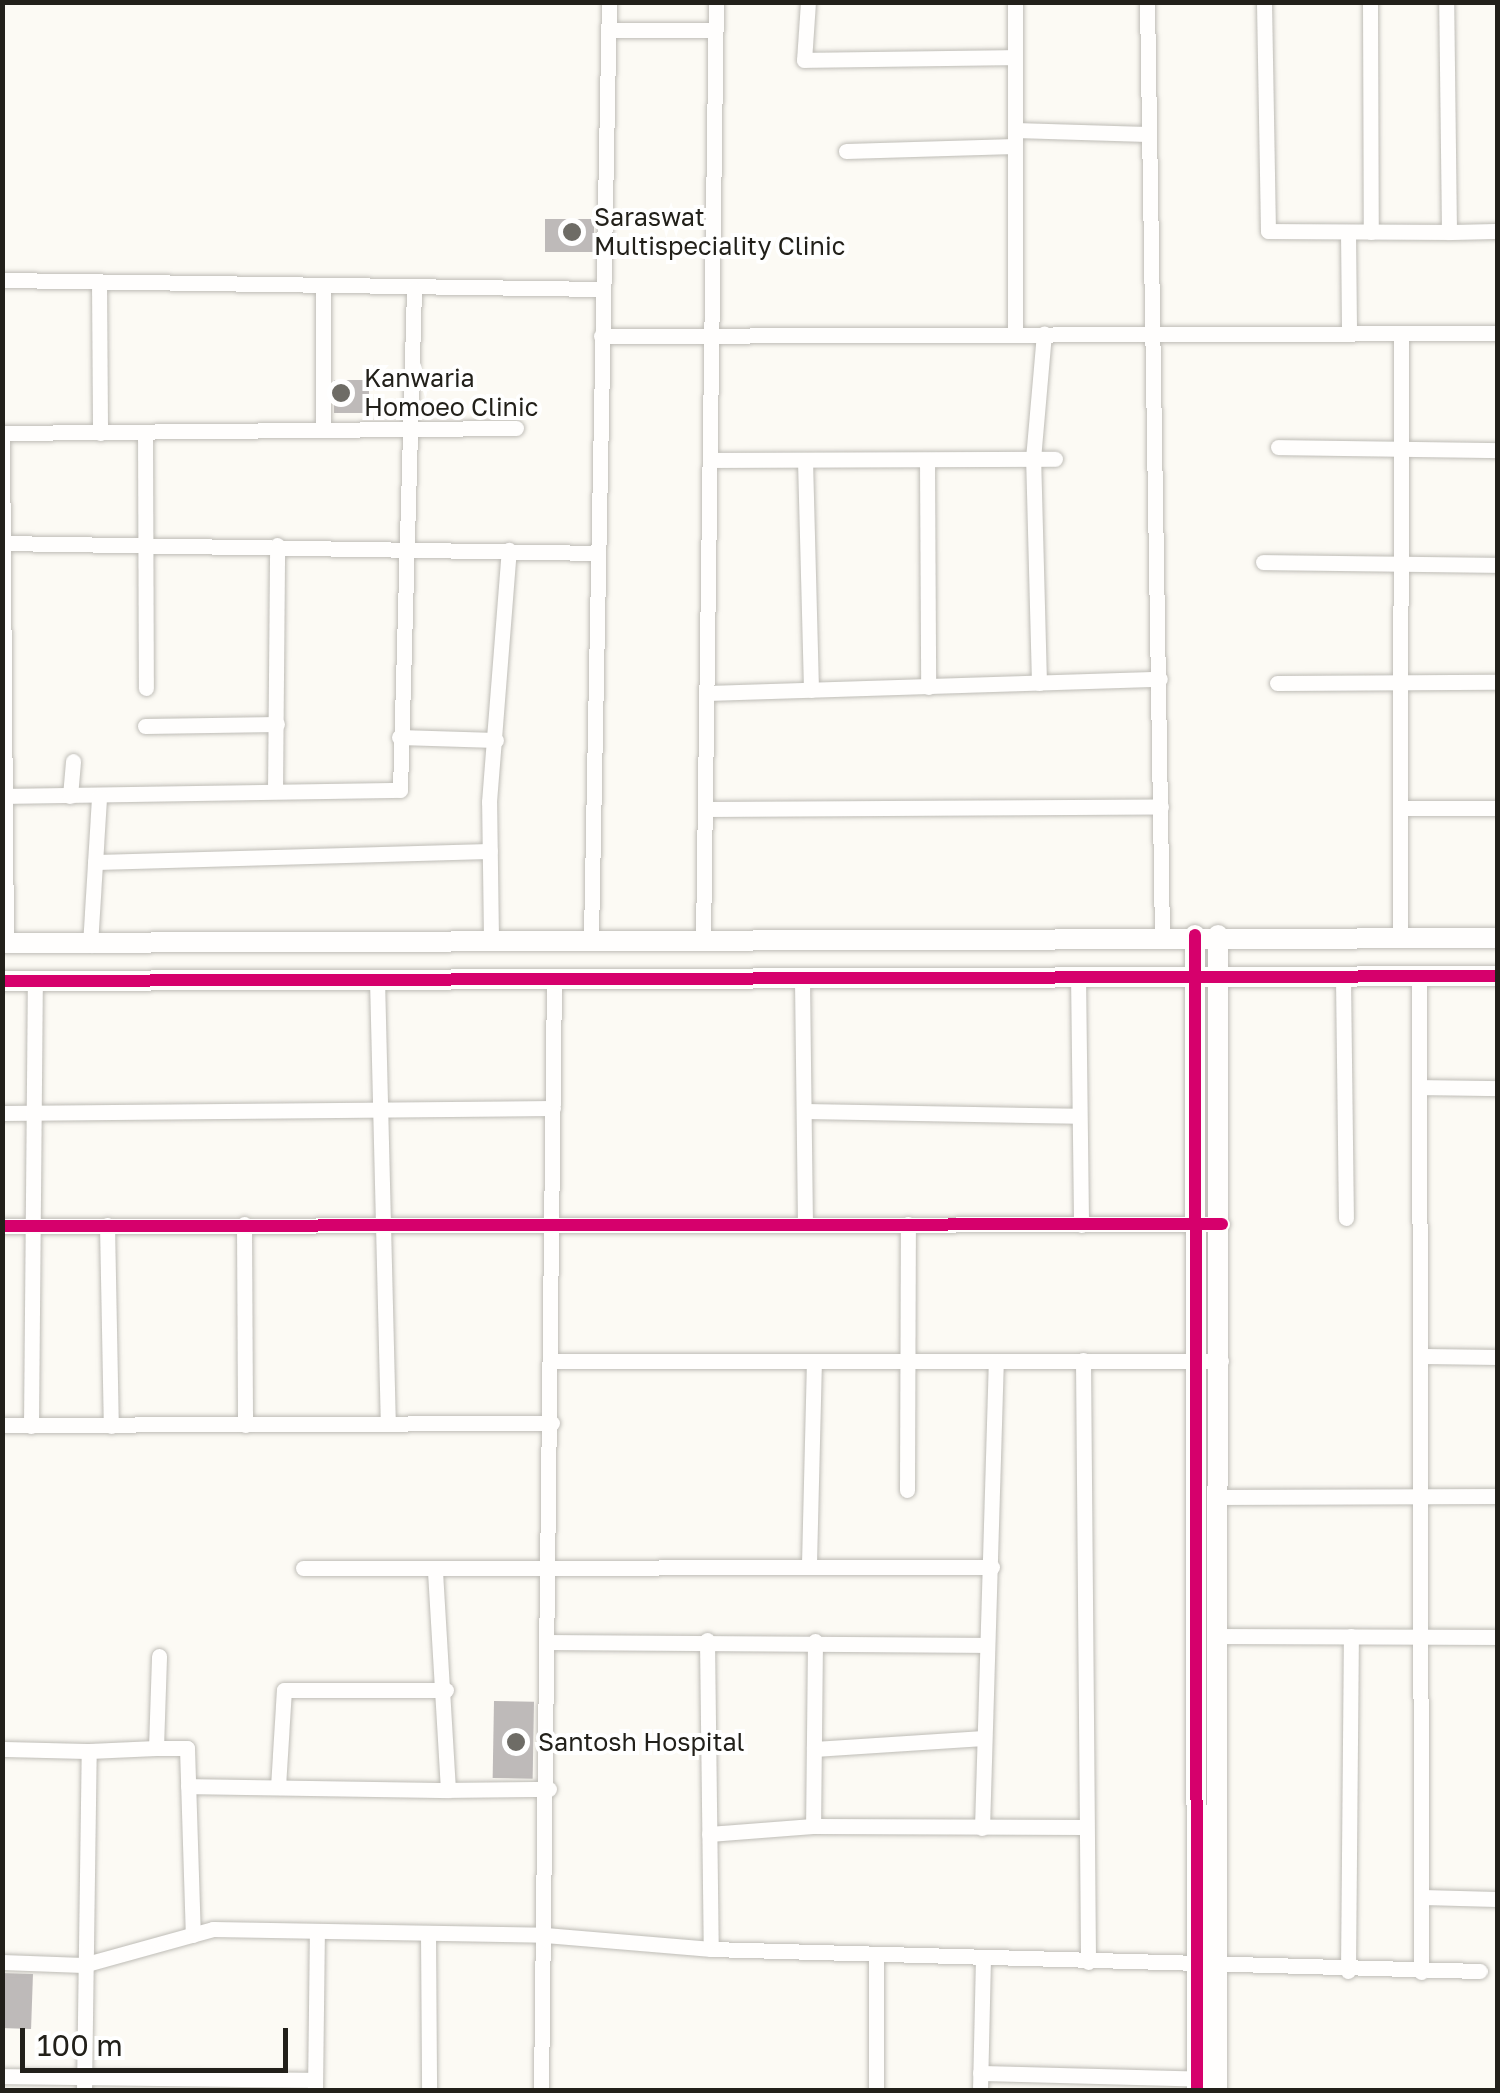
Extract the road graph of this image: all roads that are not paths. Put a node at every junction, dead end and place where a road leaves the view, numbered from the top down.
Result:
1 (609, 2) edge
2 (716, 2) edge
3 (808, 2) edge
4 (1015, 2) edge
5 (1147, 2) edge
6 (1264, 2) edge
7 (1370, 2) edge
8 (1446, 2) edge
9 (609, 30) junction
10 (716, 30) junction
11 (1015, 56) junction
12 (1148, 134) junction
13 (1015, 138) junction
14 (846, 150) dead end
15 (1498, 231) edge
16 (1348, 232) junction
17 (1372, 232) junction
18 (1449, 232) junction
19 (2, 280) edge
20 (99, 282) junction
21 (323, 288) junction
22 (414, 289) junction
23 (603, 289) junction
24 (1015, 333) junction
25 (1044, 333) junction
26 (1152, 333) junction
27 (1349, 333) junction
28 (1401, 333) junction
29 (1498, 333) edge
30 (712, 334) junction
31 (601, 336) junction
32 (516, 428) dead end
33 (414, 429) junction
34 (323, 430) junction
35 (144, 432) junction
36 (100, 433) junction
37 (2, 436) edge
38 (1278, 447) dead end
39 (1402, 450) junction
40 (1498, 450) edge
41 (710, 460) junction
42 (805, 460) junction
43 (927, 460) junction
44 (1032, 460) junction
45 (1055, 460) dead end
46 (4, 543) edge
47 (150, 544) junction
48 (276, 545) junction
49 (412, 547) junction
50 (509, 550) junction
51 (597, 553) junction
52 (1264, 562) dead end
53 (1498, 565) edge
54 (1402, 566) junction
55 (5, 615) edge
56 (1160, 679) junction
57 (1498, 682) edge
58 (1404, 683) junction
59 (1039, 684) junction
60 (1277, 684) dead end
61 (928, 687) junction
62 (146, 688) dead end
63 (810, 690) junction
64 (707, 693) junction
65 (277, 724) junction
66 (145, 726) dead end
67 (399, 736) junction
68 (496, 740) junction
69 (73, 761) dead end
70 (275, 792) junction
71 (8, 796) junction
72 (70, 796) junction
73 (99, 796) junction
74 (1161, 807) junction
75 (1404, 808) junction
76 (1498, 808) edge
77 (705, 809) junction
78 (490, 850) junction
79 (95, 862) junction
80 (1162, 934) junction
81 (1195, 935) junction
82 (591, 936) junction
83 (1218, 936) junction
84 (491, 938) junction
85 (1400, 938) junction
86 (1498, 938) edge
87 (702, 939) junction
88 (4, 943) edge
89 (90, 945) junction
90 (1078, 974) junction
91 (1208, 974) junction
92 (1498, 976) edge
93 (1343, 978) junction
94 (1418, 978) junction
95 (378, 979) junction
96 (554, 979) junction
97 (802, 980) junction
98 (2, 981) edge
99 (35, 981) junction
100 (1422, 1087) junction
101 (1498, 1088) edge
102 (554, 1108) junction
103 (382, 1109) junction
104 (805, 1111) junction
105 (33, 1112) junction
106 (2, 1113) edge
107 (1078, 1116) junction
108 (1346, 1218) dead end
109 (553, 1221) junction
110 (387, 1222) junction
111 (805, 1223) junction
112 (244, 1224) junction
113 (908, 1224) junction
114 (1197, 1224) junction
115 (1222, 1224) junction
116 (32, 1225) junction
117 (107, 1225) junction
118 (1081, 1225) junction
119 (2, 1226) edge
120 (1423, 1356) junction
121 (1498, 1357) edge
122 (1082, 1360) junction
123 (553, 1361) junction
124 (996, 1361) junction
125 (1197, 1361) junction
126 (1221, 1361) junction
127 (909, 1362) junction
128 (814, 1363) junction
129 (552, 1423) junction
130 (388, 1424) junction
131 (2, 1425) edge
132 (245, 1425) junction
133 (31, 1426) junction
134 (111, 1426) junction
135 (907, 1490) dead end
136 (1422, 1496) junction
137 (1498, 1496) edge
138 (1220, 1497) junction
139 (552, 1564) junction
140 (809, 1564) junction
141 (992, 1566) junction
142 (303, 1568) dead end
143 (435, 1570) junction
144 (1219, 1636) junction
145 (1350, 1636) junction
146 (1422, 1636) junction
147 (1498, 1637) edge
148 (708, 1640) junction
149 (815, 1641) junction
150 (552, 1642) junction
151 (987, 1646) junction
152 (159, 1656) dead end
153 (446, 1690) junction
154 (984, 1738) junction
155 (156, 1748) junction
156 (2, 1749) edge
157 (814, 1749) junction
158 (90, 1751) junction
159 (188, 1786) junction
160 (278, 1787) junction
161 (549, 1789) junction
162 (448, 1790) junction
163 (813, 1826) junction
164 (1086, 1827) junction
165 (982, 1828) junction
166 (709, 1834) junction
167 (1421, 1897) junction
168 (1498, 1899) edge
169 (317, 1931) junction
170 (428, 1933) junction
171 (193, 1935) junction
172 (545, 1935) junction
173 (710, 1949) junction
174 (876, 1954) junction
175 (983, 1958) junction
176 (2, 1962) edge
177 (1088, 1962) junction
178 (83, 1965) junction
179 (1206, 1966) junction
180 (1348, 1971) junction
181 (1480, 1971) dead end
182 (1421, 1972) junction
183 (980, 2073) junction
184 (2, 2076) edge
185 (84, 2083) edge
186 (1089, 2084) edge
187 (315, 2085) edge
188 (1207, 2085) edge
189 (429, 2090) edge
190 (540, 2090) edge
191 (876, 2090) edge
192 (980, 2090) edge

1 - 9 street
2 - 10 street
3 - 11 street
4 - 11 street
5 - 12 street
6 - 16 street
7 - 17 street
8 - 18 street
9 - 10 street
9 - 23 street
10 - 30 street
11 - 13 street
12 - 13 street
12 - 26 street
13 - 14 street
13 - 24 street
15 - 18 street
16 - 17 street
16 - 27 street
17 - 18 street
19 - 20 street
20 - 21 street
20 - 36 street
21 - 22 street
21 - 34 street
22 - 23 street
22 - 33 street
23 - 31 street
24 - 25 street
24 - 30 street
25 - 26 street
25 - 44 street
26 - 27 street
26 - 56 street
27 - 28 street
28 - 29 street
28 - 39 street
30 - 31 street
30 - 41 street
31 - 51 street
32 - 33 street
33 - 34 street
33 - 49 street
34 - 35 street
35 - 36 street
35 - 47 street
36 - 37 street
37 - 46 street
38 - 39 street
39 - 40 street
39 - 54 street
41 - 42 street
41 - 64 street
42 - 43 street
42 - 63 street
43 - 44 street
43 - 61 street
44 - 45 street
44 - 59 street
46 - 47 street
46 - 55 street
47 - 48 street
47 - 62 street
48 - 49 street
48 - 65 street
49 - 50 street
49 - 67 street
50 - 51 street
50 - 68 street
51 - 82 street
52 - 54 street
53 - 54 street
54 - 58 street
55 - 71 street
56 - 59 street
56 - 74 street
57 - 58 street
58 - 60 street
58 - 75 street
59 - 61 street
61 - 63 street
63 - 64 street
64 - 77 street
65 - 66 street
65 - 70 street
67 - 68 street
67 - 70 street
68 - 78 street
69 - 72 street
70 - 73 street
71 - 72 street
71 - 88 street
72 - 73 street
73 - 79 street
74 - 77 street
74 - 80 street
75 - 76 street
75 - 85 street
77 - 87 street
78 - 79 street
78 - 84 street
79 - 89 street
80 - 81 street
80 - 87 street
81 - 83 street
81 - 91 street
82 - 84 street
82 - 87 street
83 - 85 street
83 - 91 street
84 - 89 street
85 - 86 street
88 - 89 street
90 - 91 street
90 - 97 street
90 - 107 street
91 - 93 street
91 - 114 street
91 - 115 street
92 - 94 street
93 - 94 street
93 - 108 street
94 - 100 street
95 - 96 street
95 - 99 street
95 - 103 street
96 - 97 street
96 - 102 street
97 - 104 street
98 - 99 street
99 - 105 street
100 - 101 street
100 - 120 street
102 - 103 street
102 - 109 street
103 - 105 street
103 - 110 street
104 - 107 street
104 - 111 street
105 - 106 street
105 - 116 street
107 - 118 street
109 - 110 street
109 - 111 street
109 - 123 street
110 - 112 street
110 - 130 street
111 - 113 street
112 - 117 street
112 - 132 street
113 - 118 street
113 - 127 street
114 - 115 street
114 - 118 street
114 - 125 street
115 - 126 street
116 - 117 street
116 - 119 street
116 - 133 street
117 - 134 street
120 - 121 street
120 - 136 street
122 - 124 street
122 - 125 street
122 - 164 street
123 - 128 street
123 - 129 street
124 - 127 street
124 - 141 street
125 - 126 street
125 - 179 street
126 - 138 street
127 - 128 street
127 - 135 street
128 - 140 street
129 - 130 street
129 - 139 street
130 - 132 street
131 - 133 street
132 - 134 street
133 - 134 street
136 - 137 street
136 - 138 street
136 - 146 street
138 - 144 street
139 - 140 street
139 - 143 street
139 - 150 street
140 - 141 street
141 - 151 street
142 - 143 street
143 - 153 street
144 - 145 street
144 - 179 street
145 - 146 street
145 - 180 street
146 - 147 street
146 - 167 street
148 - 149 street
148 - 150 street
148 - 166 street
149 - 151 street
149 - 157 street
150 - 161 street
151 - 154 street
152 - 155 street
153 - 160 street
153 - 162 street
154 - 157 street
154 - 165 street
155 - 158 street
155 - 159 street
156 - 158 street
157 - 163 street
158 - 178 street
159 - 160 street
159 - 171 street
160 - 162 street
161 - 162 street
161 - 172 street
163 - 165 street
163 - 166 street
164 - 165 street
164 - 177 street
166 - 173 street
167 - 168 street
167 - 182 street
169 - 170 street
169 - 171 street
169 - 187 street
170 - 172 street
170 - 189 street
171 - 178 street
172 - 173 street
172 - 190 street
173 - 174 street
174 - 175 street
174 - 191 street
175 - 177 street
175 - 183 street
176 - 178 street
177 - 179 street
178 - 185 street
179 - 180 street
179 - 188 street
180 - 182 street
181 - 182 street
183 - 186 street
183 - 192 street
184 - 185 street
185 - 187 street
186 - 188 street

